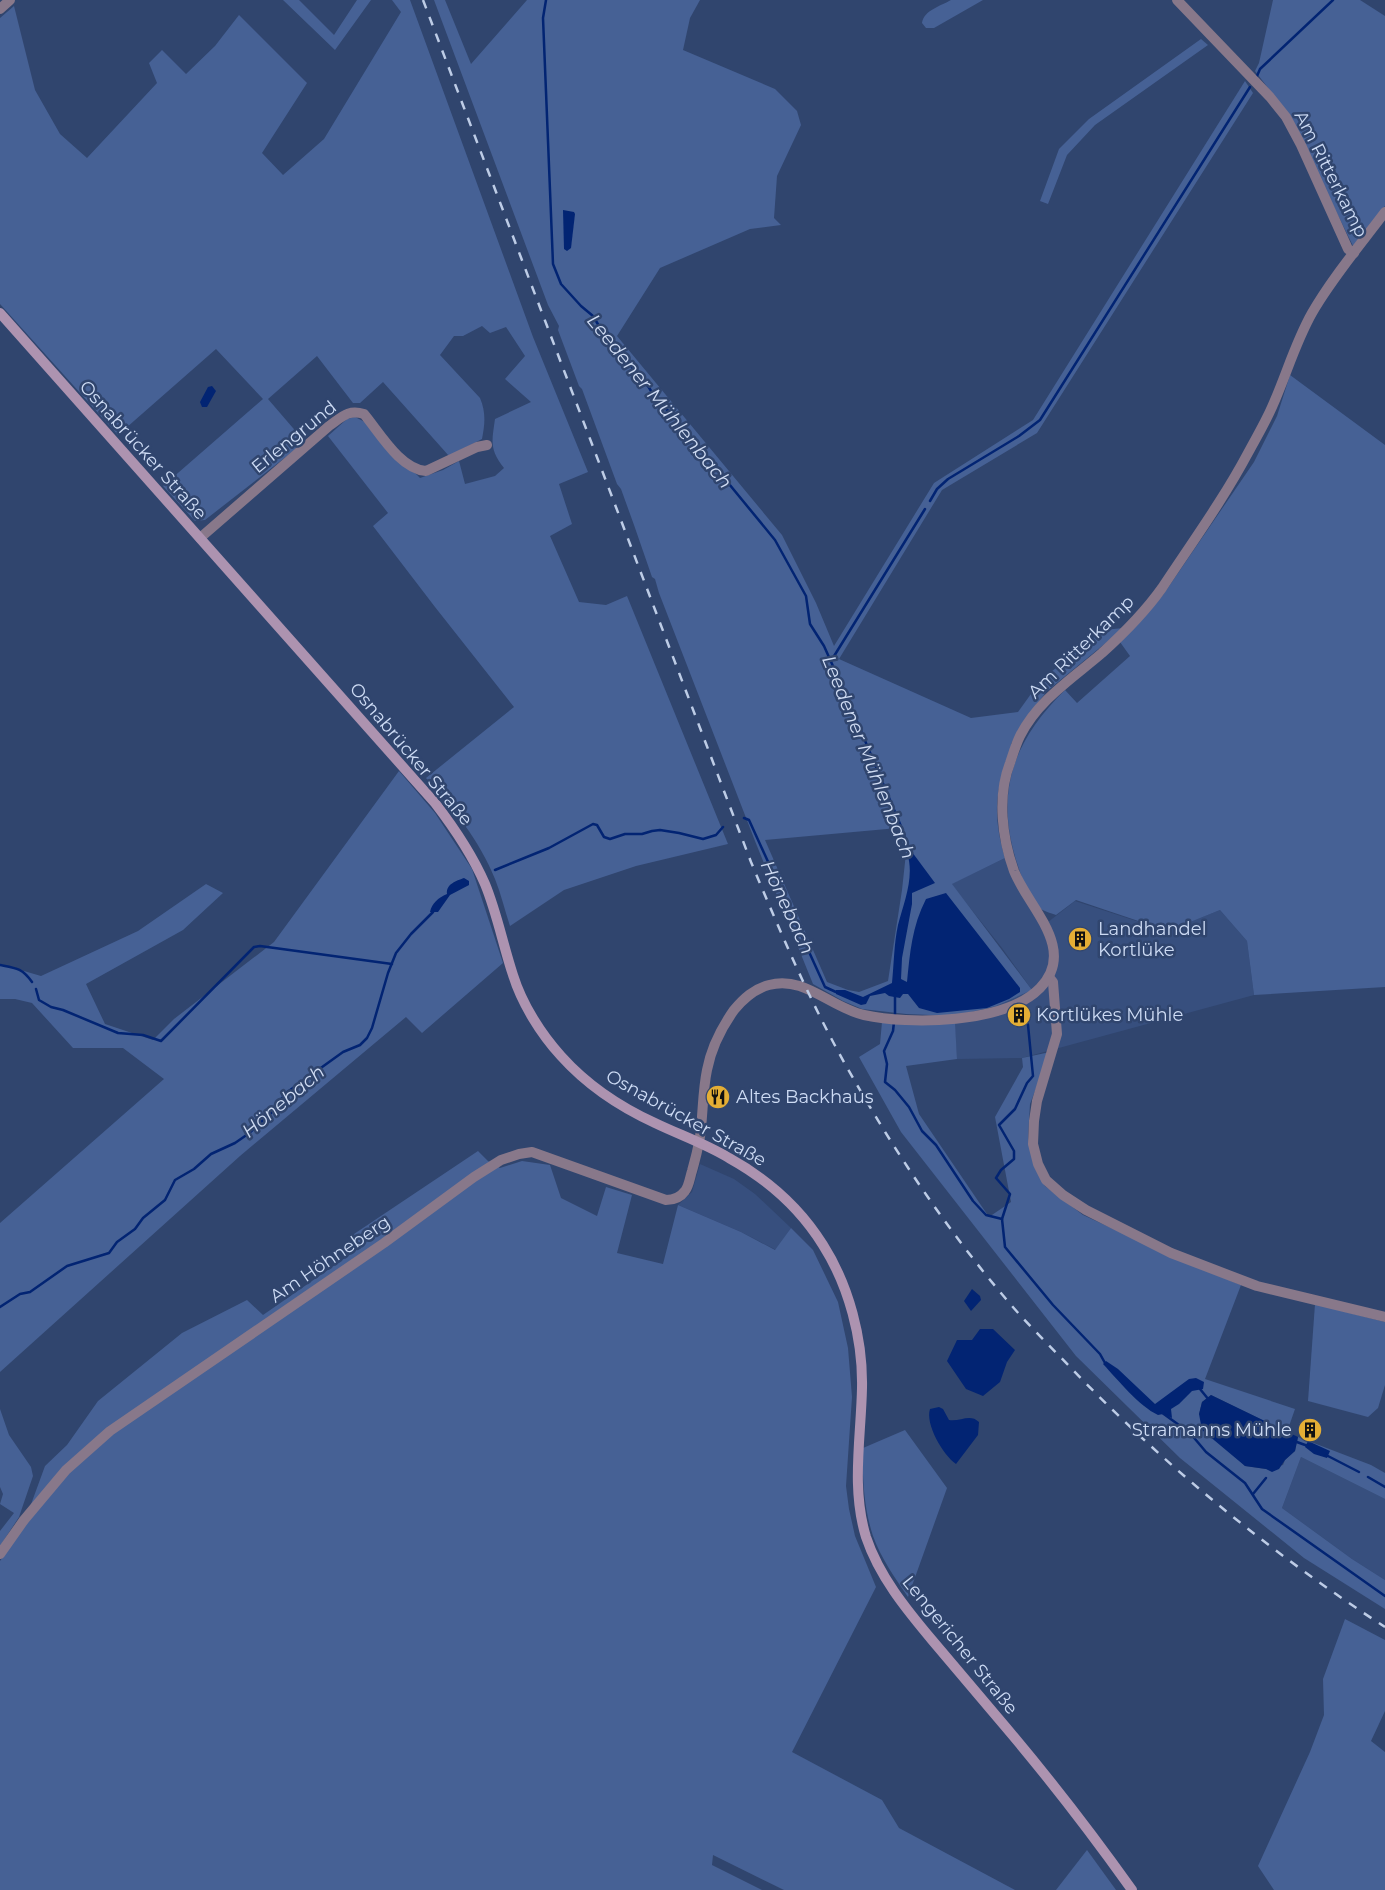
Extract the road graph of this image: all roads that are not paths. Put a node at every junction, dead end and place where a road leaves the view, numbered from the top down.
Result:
1 (10, 0) edge
2 (1177, 0) edge
3 (0, 8) edge
4 (1385, 212) edge
5 (1354, 253) junction
6 (0, 313) edge
7 (487, 445) dead end
8 (200, 538) junction
9 (1049, 976) junction
10 (699, 1143) junction
11 (1385, 1317) edge
12 (855, 1324) joint
13 (0, 1554) edge
14 (1132, 1890) edge

1 - 3 street
2 - 5 street, Am Ritterkamp
4 - 5 street, Am Ritterkamp
5 - 9 street, Am Ritterkamp
6 - 8 main road, Osnabrücker Straße
7 - 8 street, Erlengrund
8 - 10 main road, Osnabrücker Straße
9 - 10 street
9 - 11 street
10 - 12 main road, Osnabrücker Straße
10 - 13 street, Am Höhneberg
12 - 14 main road, Lengericher Straße

